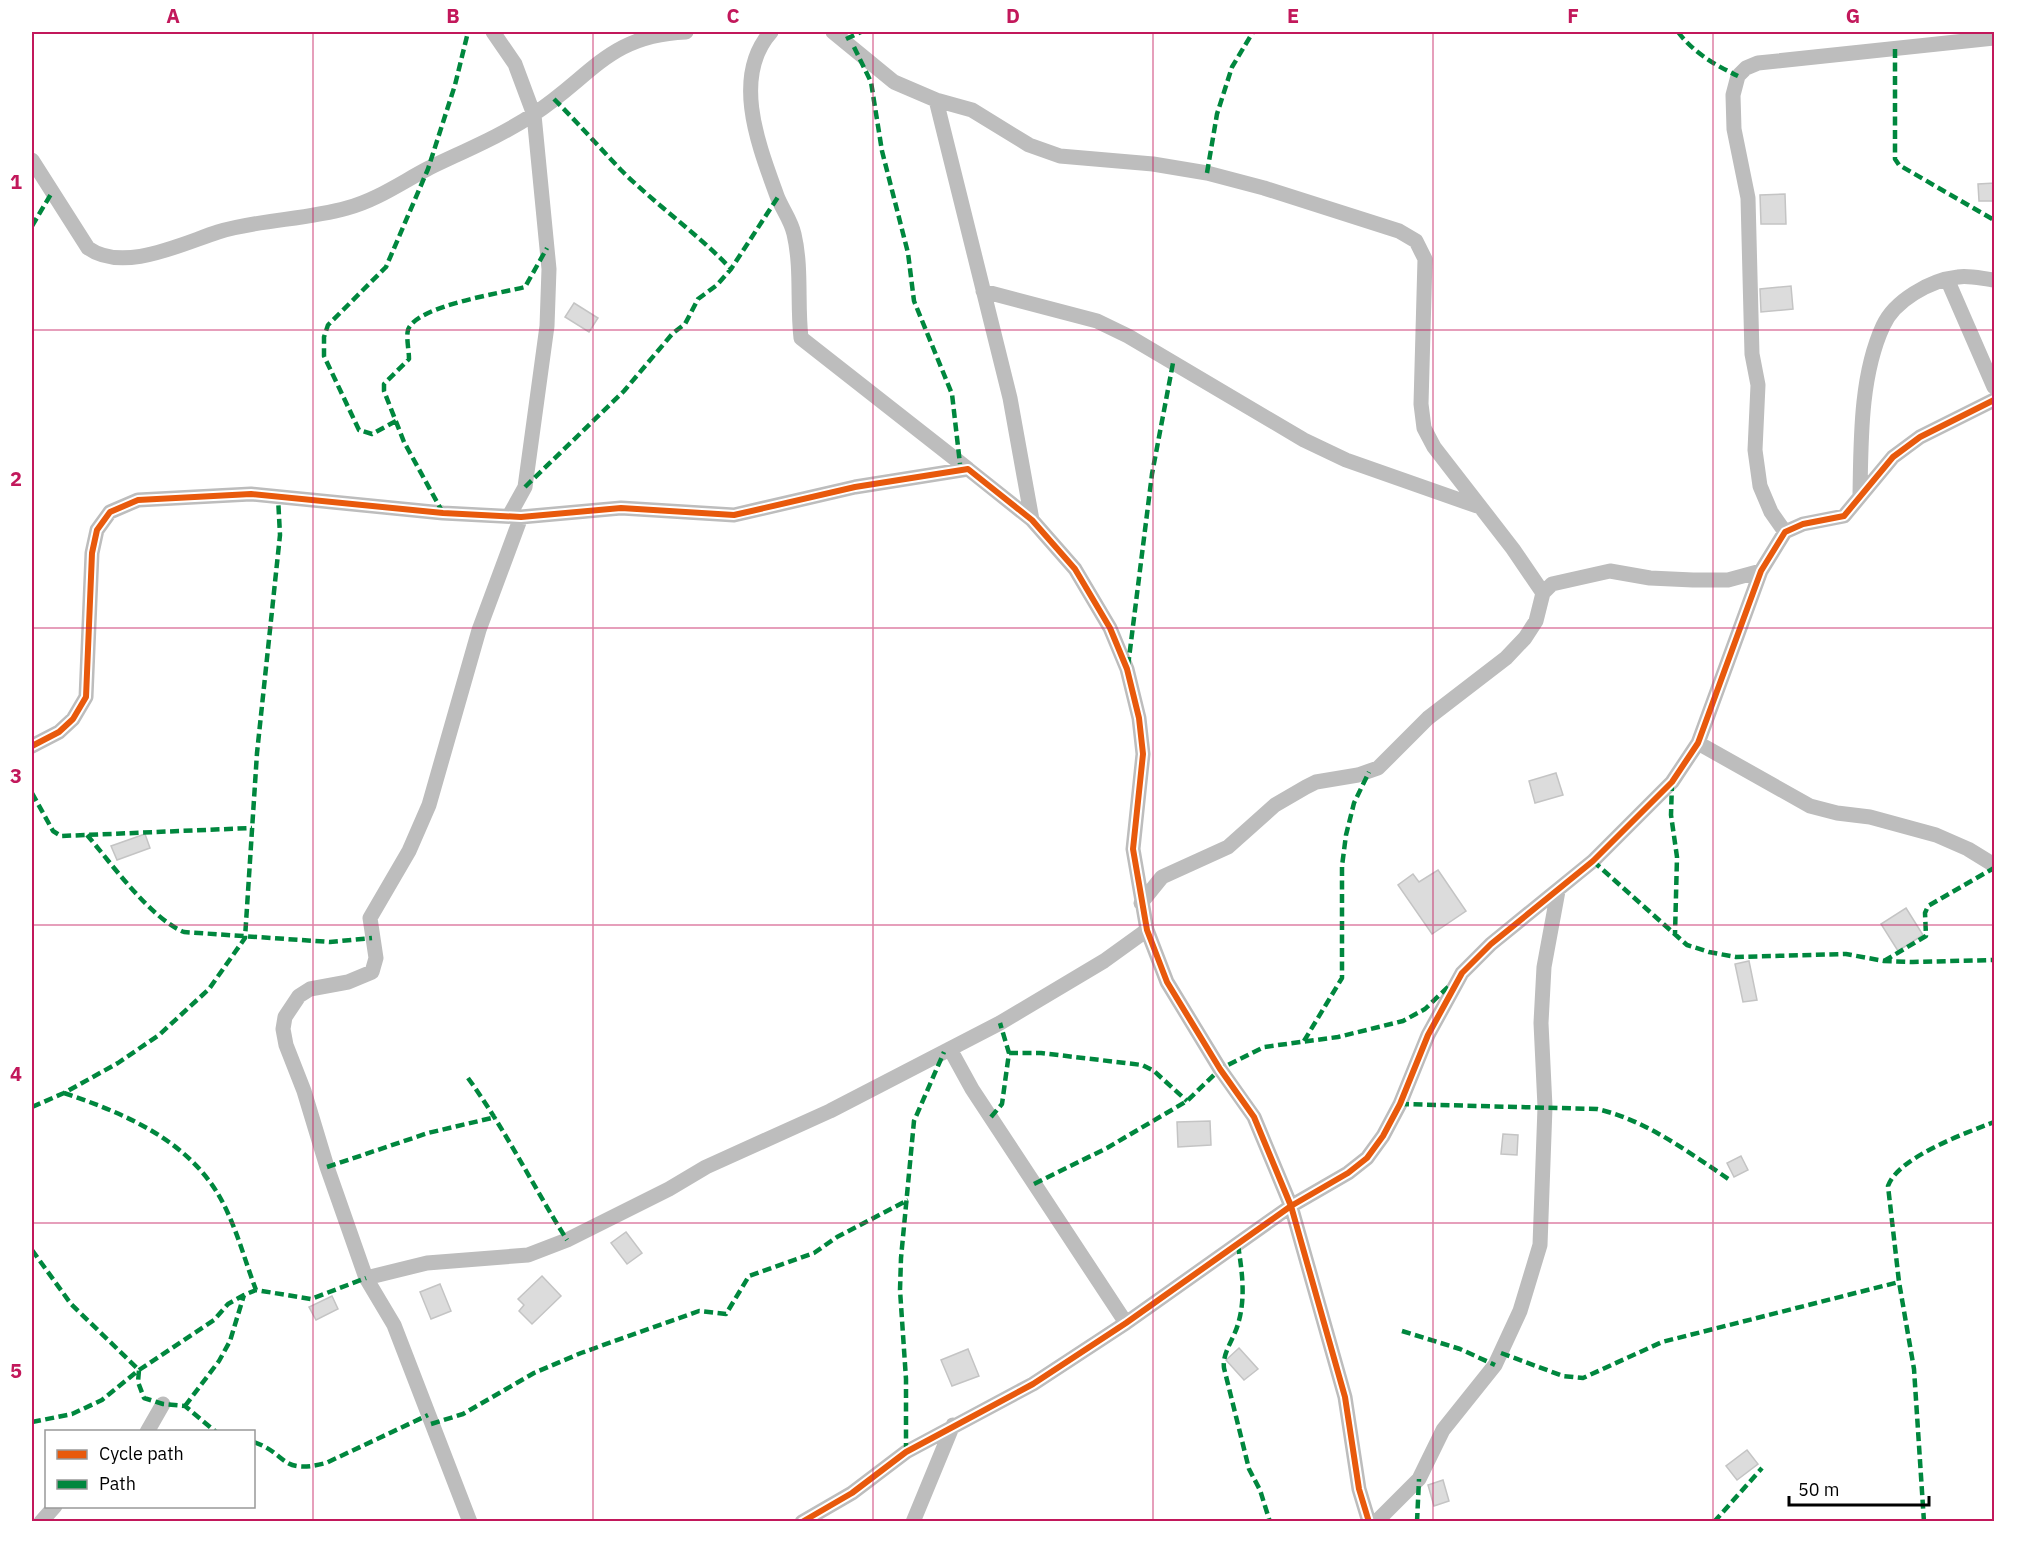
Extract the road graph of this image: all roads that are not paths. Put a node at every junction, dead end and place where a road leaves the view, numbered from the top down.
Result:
1 (493, 32) edge
2 (686, 32) edge
3 (771, 32) edge
4 (833, 32) edge
5 (1995, 38) edge
6 (936, 100) junction
7 (534, 115) junction
8 (32, 160) edge
9 (1947, 279) junction
10 (1995, 280) edge
11 (983, 291) junction
12 (1995, 387) edge
13 (1995, 400) edge
14 (968, 469) junction
15 (1860, 495) junction
16 (1478, 506) junction
17 (515, 516) junction
18 (1032, 520) junction
19 (1785, 532) junction
20 (1761, 571) junction
21 (1543, 593) junction
22 (1698, 742) junction
23 (32, 746) edge
24 (1995, 865) edge
25 (1558, 891) junction
26 (1142, 903) junction
27 (1147, 930) junction
28 (950, 1049) junction
29 (1291, 1206) junction
30 (366, 1278) junction
31 (1126, 1323) junction
32 (163, 1404) dead end
33 (953, 1425) junction
34 (148, 1430) edge
35 (53, 1508) edge
36 (41, 1521) edge
37 (470, 1521) edge
38 (802, 1521) edge
39 (913, 1521) edge
40 (1369, 1521) edge
41 (1376, 1521) edge

1 - 7 street
2 - 7 street
3 - 14 street
4 - 6 street
5 - 19 street
6 - 11 street
6 - 16 street
7 - 8 street
7 - 17 street
9 - 10 street
9 - 12 street
9 - 15 street
11 - 16 street
11 - 18 street
13 - 15 street
14 - 17 street
14 - 18 street
15 - 19 street
16 - 21 street
17 - 23 street
17 - 30 street
18 - 26 street
19 - 20 street
20 - 21 street
20 - 22 street
21 - 26 street
22 - 24 street
22 - 25 street
25 - 29 street
25 - 41 street
26 - 27 street
27 - 28 street
27 - 29 street
28 - 30 street
28 - 31 street
29 - 31 street
29 - 40 street
30 - 37 street
31 - 33 street
32 - 34 street
33 - 38 street
33 - 39 street
35 - 36 street

